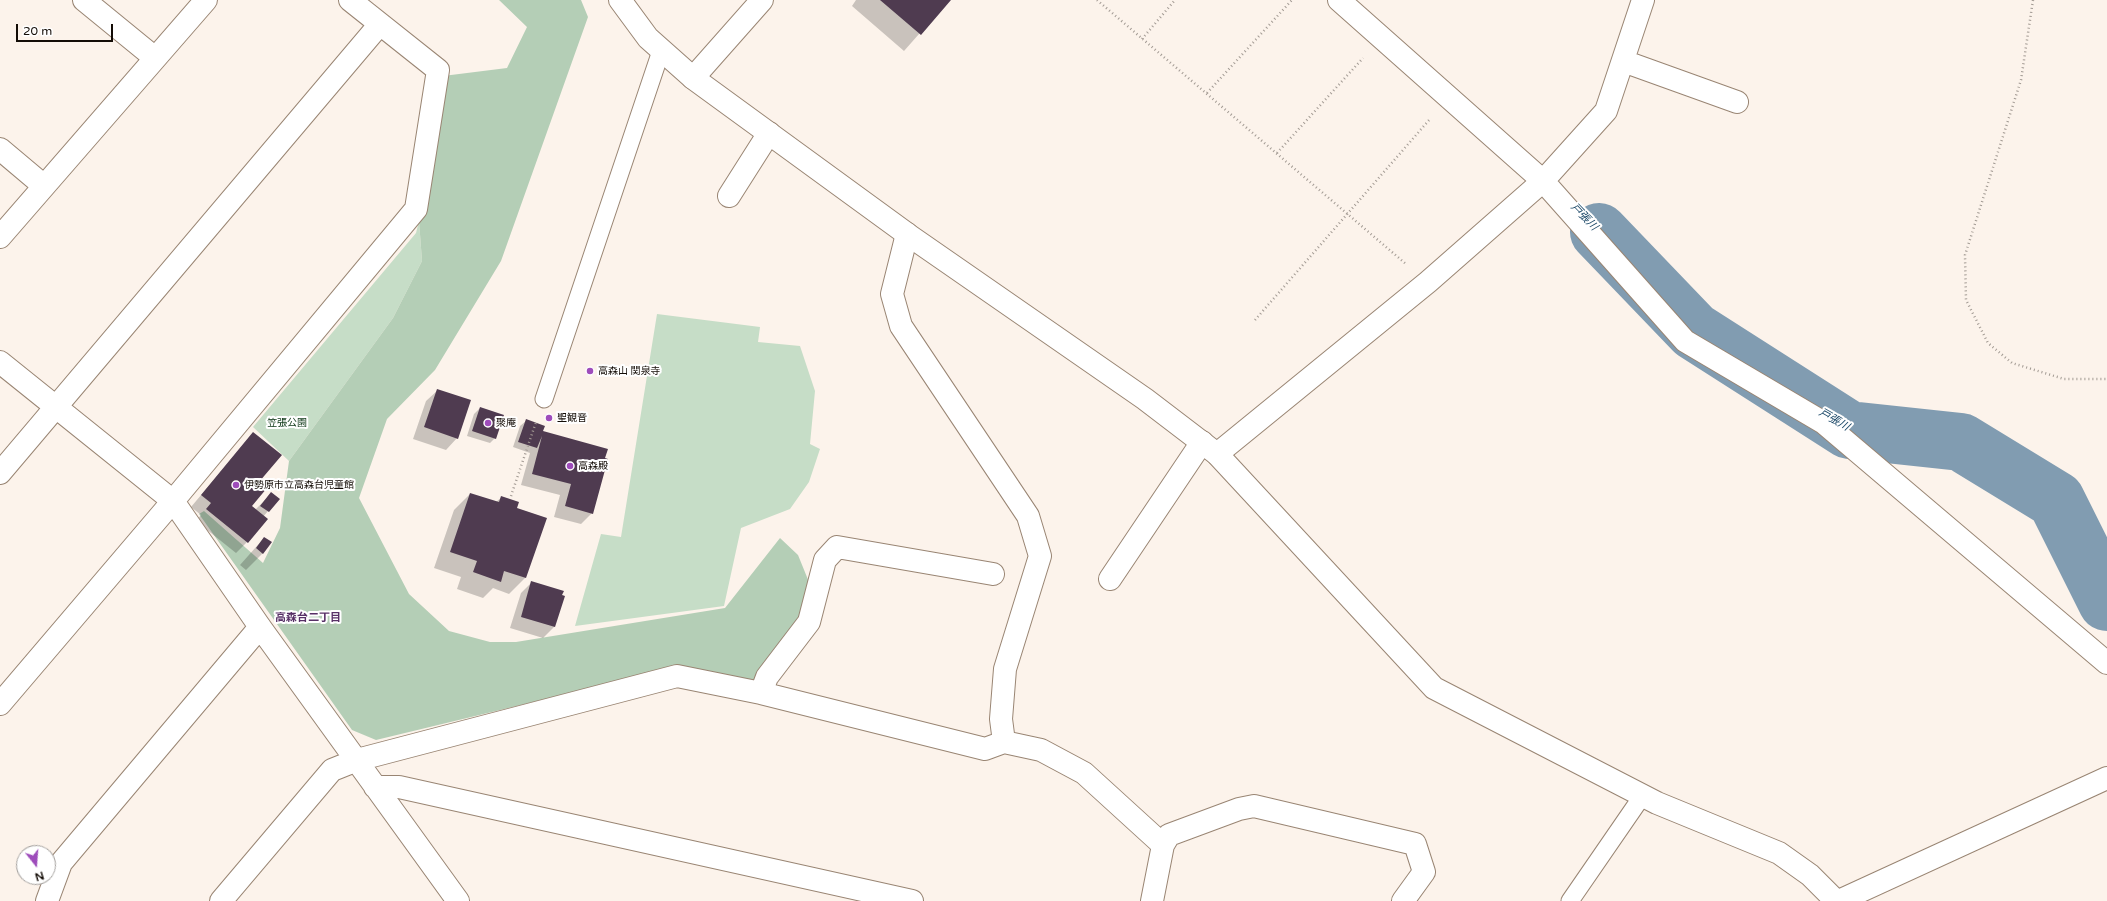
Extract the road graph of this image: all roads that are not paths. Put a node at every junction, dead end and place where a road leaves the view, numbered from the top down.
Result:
1 (84, 0) edge
2 (206, 0) edge
3 (350, 0) edge
4 (620, 0) edge
5 (762, 0) edge
6 (1338, 0) edge
7 (1643, 0) edge
8 (380, 24) junction
9 (661, 51) junction
10 (155, 58) junction
11 (1623, 61) junction
12 (693, 78) junction
13 (1737, 102) dead end
14 (769, 133) junction
15 (0, 149) edge
16 (1543, 181) junction
17 (44, 186) junction
18 (729, 196) dead end
19 (908, 234) junction
20 (0, 237) edge
21 (0, 362) edge
22 (544, 399) road end
23 (54, 407) junction
24 (1209, 448) junction
25 (0, 472) edge
26 (173, 501) junction
27 (993, 574) dead end
28 (1110, 579) dead end
29 (260, 627) junction
30 (2107, 663) edge
31 (762, 694) junction
32 (0, 704) edge
33 (1004, 742) junction
34 (357, 760) junction
35 (2107, 778) edge
36 (375, 787) junction
37 (1643, 795) junction
38 (1163, 846) junction
39 (47, 901) edge
40 (221, 901) edge
41 (458, 901) edge
42 (912, 901) edge
43 (1152, 901) edge
44 (1403, 901) edge
45 (1570, 901) edge
46 (1836, 901) edge
47 (1839, 901) edge

1 - 10 street
2 - 10 street
3 - 8 street
4 - 9 street
5 - 12 street
6 - 16 street
7 - 11 street
8 - 23 street
8 - 26 street
9 - 12 street
9 - 22 lane
10 - 17 street
11 - 13 street
11 - 16 street
12 - 14 street
14 - 18 street
14 - 19 street
15 - 17 street
16 - 24 street
16 - 30 street
17 - 20 street
19 - 24 street
19 - 33 street
21 - 23 street
23 - 25 street
23 - 26 street
24 - 28 street
24 - 37 street
26 - 29 street
26 - 32 street
27 - 31 street
29 - 34 street
29 - 39 street
31 - 33 street
31 - 34 street
33 - 38 street
34 - 36 street
34 - 40 street
35 - 47 street
36 - 41 street
36 - 42 street
37 - 45 lane
37 - 46 street
38 - 43 street
38 - 44 street

